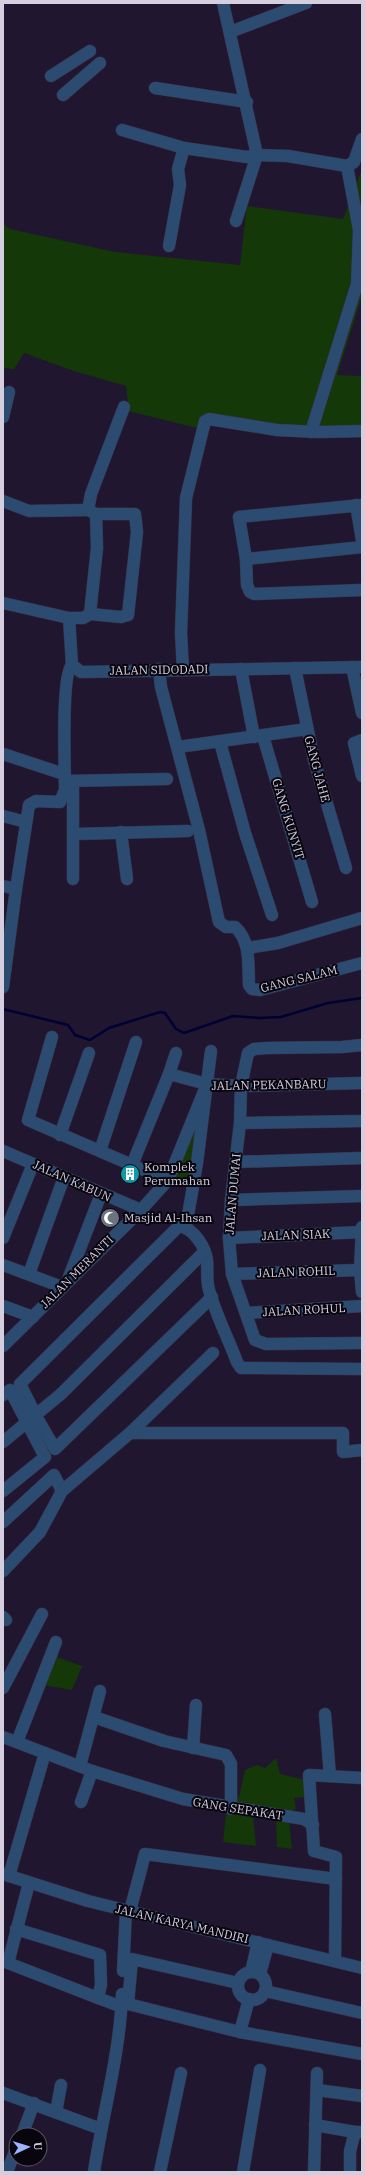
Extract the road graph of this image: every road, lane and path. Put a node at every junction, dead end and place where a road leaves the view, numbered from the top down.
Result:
1 (223, 3) edge
2 (306, 3) edge
3 (230, 32) junction
4 (90, 52) dead end
5 (100, 62) dead end
6 (52, 76) dead end
7 (155, 88) dead end
8 (63, 95) dead end
9 (247, 102) junction
10 (122, 130) dead end
11 (362, 139) edge
12 (184, 148) junction
13 (257, 155) junction
14 (347, 166) junction
15 (236, 221) dead end
16 (169, 246) dead end
17 (358, 298) edge
18 (9, 392) dead end
19 (124, 407) dead end
20 (3, 418) edge
21 (311, 432) junction
22 (362, 432) edge
23 (3, 501) edge
24 (359, 505) edge
25 (92, 512) junction
26 (362, 540) edge
27 (362, 547) edge
28 (246, 559) junction
29 (362, 590) edge
30 (3, 603) edge
31 (90, 614) junction
32 (69, 618) junction
33 (72, 665) junction
34 (357, 667) edge
35 (296, 668) junction
36 (159, 669) junction
37 (241, 669) junction
38 (183, 670) junction
39 (362, 713) edge
40 (306, 729) junction
41 (259, 736) junction
42 (362, 740) edge
43 (220, 742) junction
44 (178, 747) junction
45 (3, 754) edge
46 (362, 776) edge
47 (67, 779) junction
48 (168, 779) dead end
49 (3, 816) edge
50 (26, 822) junction
51 (188, 831) dead end
52 (121, 832) junction
53 (74, 834) junction
54 (346, 868) dead end
55 (127, 878) dead end
56 (73, 879) dead end
57 (3, 886) edge
58 (16, 889) junction
59 (312, 902) dead end
60 (272, 915) dead end
61 (362, 918) edge
62 (248, 948) junction
63 (5, 958) edge
64 (362, 962) edge
65 (3, 987) edge
66 (52, 1037) dead end
67 (136, 1042) dead end
68 (362, 1045) edge
69 (211, 1051) dead end
70 (89, 1053) dead end
71 (176, 1053) dead end
72 (169, 1074) junction
73 (362, 1083) edge
74 (207, 1084) junction
75 (241, 1086) junction
76 (362, 1121) edge
77 (240, 1123) junction
78 (60, 1135) junction
79 (3, 1151) edge
80 (100, 1151) junction
81 (362, 1158) edge
82 (236, 1162) junction
83 (33, 1164) junction
84 (132, 1165) junction
85 (64, 1177) junction
86 (168, 1180) junction
87 (101, 1194) junction
88 (362, 1196) edge
89 (231, 1200) junction
90 (141, 1210) junction
91 (186, 1227) junction
92 (362, 1227) edge
93 (362, 1232) edge
94 (3, 1238) edge
95 (229, 1238) junction
96 (204, 1252) junction
97 (3, 1265) edge
98 (360, 1270) junction
99 (29, 1274) junction
100 (232, 1274) junction
101 (64, 1284) junction
102 (362, 1292) edge
103 (212, 1297) junction
104 (3, 1306) edge
105 (362, 1306) edge
106 (246, 1313) junction
107 (33, 1317) junction
108 (362, 1343) edge
109 (3, 1346) edge
110 (213, 1354) dead end
111 (362, 1368) edge
112 (3, 1395) edge
113 (32, 1420) junction
114 (130, 1433) junction
115 (3, 1442) edge
116 (362, 1450) edge
117 (3, 1491) edge
118 (62, 1491) junction
119 (3, 1522) edge
120 (3, 1572) edge
121 (42, 1614) dead end
122 (56, 1642) dead end
123 (3, 1688) edge
124 (100, 1691) dead end
125 (196, 1705) dead end
126 (325, 1714) dead end
127 (94, 1717) junction
128 (3, 1736) edge
129 (17, 1742) junction
130 (193, 1748) junction
131 (45, 1753) junction
132 (80, 1766) junction
133 (92, 1771) junction
134 (330, 1776) junction
135 (362, 1778) edge
136 (81, 1802) dead end
137 (231, 1809) junction
138 (313, 1825) junction
139 (6, 1875) edge
140 (336, 1880) junction
141 (29, 1883) junction
142 (128, 1911) junction
143 (16, 1929) junction
144 (263, 1943) junction
145 (335, 1961) junction
146 (362, 1968) edge
147 (255, 1973) junction
148 (238, 1983) junction
149 (265, 1990) junction
150 (98, 1998) junction
151 (249, 1999) junction
152 (122, 2007) junction
153 (362, 2013) edge
154 (240, 2032) junction
155 (362, 2054) edge
156 (260, 2070) dead end
157 (317, 2073) dead end
158 (181, 2074) dead end
159 (61, 2085) dead end
160 (317, 2090) junction
161 (3, 2093) edge
162 (362, 2096) edge
163 (34, 2103) junction
164 (56, 2112) junction
165 (315, 2126) junction
166 (25, 2127) edge
167 (101, 2129) junction
168 (358, 2132) edge
169 (94, 2172) edge
170 (160, 2172) edge
171 (243, 2172) edge
172 (314, 2172) edge
173 (350, 2172) edge

1 - 3 street
2 - 3 street
3 - 9 street
4 - 6 street
5 - 8 street
7 - 9 street
9 - 13 street
10 - 12 street
11 - 14 street
12 - 13 street
12 - 16 street
13 - 14 street
13 - 15 street
14 - 17 street
17 - 21 street
18 - 20 street
19 - 25 street
21 - 22 street
21 - 38 street
23 - 25 street
24 - 26 street
24 - 28 street
25 - 31 street
25 - 31 street
27 - 28 street
28 - 29 street
30 - 32 street
31 - 32 street
32 - 33 street
33 - 36 street, JALAN SIDODADI
33 - 47 street
34 - 35 street, JALAN SIDODADI
34 - 39 street
35 - 37 street, JALAN SIDODADI
35 - 40 street, GANG JAHE
36 - 38 street, JALAN SIDODADI
36 - 44 street
37 - 38 street, JALAN SIDODADI
37 - 41 street, GANG KUNYIT
40 - 41 street
40 - 54 street, GANG JAHE
41 - 43 street
41 - 59 street, GANG KUNYIT
42 - 46 street
43 - 44 street
43 - 60 street
44 - 62 street, GANG SALAM
45 - 47 street
47 - 48 street
47 - 50 street
47 - 53 street
49 - 50 street
50 - 58 street
51 - 52 street
52 - 53 street
52 - 55 street
53 - 56 street
57 - 58 street
58 - 63 street
61 - 62 street
62 - 64 street, GANG SALAM
63 - 65 street
66 - 78 street
67 - 80 street
68 - 75 street, JALAN DUMAI
69 - 74 street
70 - 78 street
71 - 72 street
72 - 74 street
72 - 84 street
73 - 75 street, JALAN PEKANBARU
74 - 75 street, JALAN PEKANBARU
74 - 86 street, JALAN MERANTI
74 - 91 street, JALAN PEKANBARU
75 - 77 street, JALAN DUMAI
76 - 77 street
77 - 82 street, JALAN DUMAI
78 - 80 street
79 - 83 street, JALAN KABUN
80 - 84 street
81 - 82 street
82 - 89 street, JALAN DUMAI
83 - 85 street, JALAN KABUN
83 - 94 street
84 - 86 street
85 - 87 street, JALAN KABUN
85 - 99 street
86 - 90 street, JALAN MERANTI
87 - 90 street, JALAN KABUN
87 - 101 street
88 - 89 street
89 - 95 street, JALAN DUMAI
90 - 101 street, JALAN MERANTI
91 - 96 street
91 - 113 street
92 - 93 street
93 - 95 street, JALAN SIAK
93 - 98 street
95 - 100 street, JALAN DUMAI
96 - 103 street
96 - 113 street
97 - 99 street
98 - 100 street, JALAN ROHIL
98 - 102 street
99 - 101 street
100 - 106 street, JALAN DUMAI
101 - 107 street, JALAN MERANTI
103 - 111 street
103 - 113 street
104 - 107 street
105 - 106 street, JALAN ROHUL
106 - 108 street, JALAN DUMAI
107 - 109 street, JALAN MERANTI
110 - 114 street
112 - 113 street
113 - 115 street
113 - 117 street
114 - 116 street
114 - 118 street
118 - 119 street
118 - 120 street
121 - 123 street
122 - 129 street
124 - 127 street
125 - 130 street
126 - 134 street
127 - 130 street
127 - 132 street
128 - 129 street, GANG SEPAKAT
129 - 131 street, GANG SEPAKAT
130 - 137 street
131 - 132 street, GANG SEPAKAT
131 - 139 street
132 - 133 street, GANG SEPAKAT
133 - 136 street
133 - 137 street, GANG SEPAKAT
134 - 135 street
134 - 138 street
137 - 138 street, GANG SEPAKAT
138 - 140 street
139 - 141 street, JALAN KARYA MANDIRI
140 - 142 street
140 - 145 street
141 - 142 street, JALAN KARYA MANDIRI
141 - 143 street
142 - 144 street, JALAN KARYA MANDIRI
142 - 152 street
143 - 150 street
143 - 150 street
144 - 145 street, JALAN KARYA MANDIRI
144 - 147 street
145 - 146 street, JALAN KARYA MANDIRI
147 - 148 street
147 - 149 street
148 - 151 street
148 - 154 street
149 - 151 street
149 - 153 street
150 - 152 street
151 - 154 street
152 - 167 street
154 - 155 street
156 - 171 street
157 - 160 street
158 - 170 street
159 - 164 street
160 - 162 street
160 - 165 street
161 - 163 street
163 - 164 street
163 - 166 street
164 - 167 street
165 - 168 street
165 - 172 street
167 - 169 street
168 - 173 street

